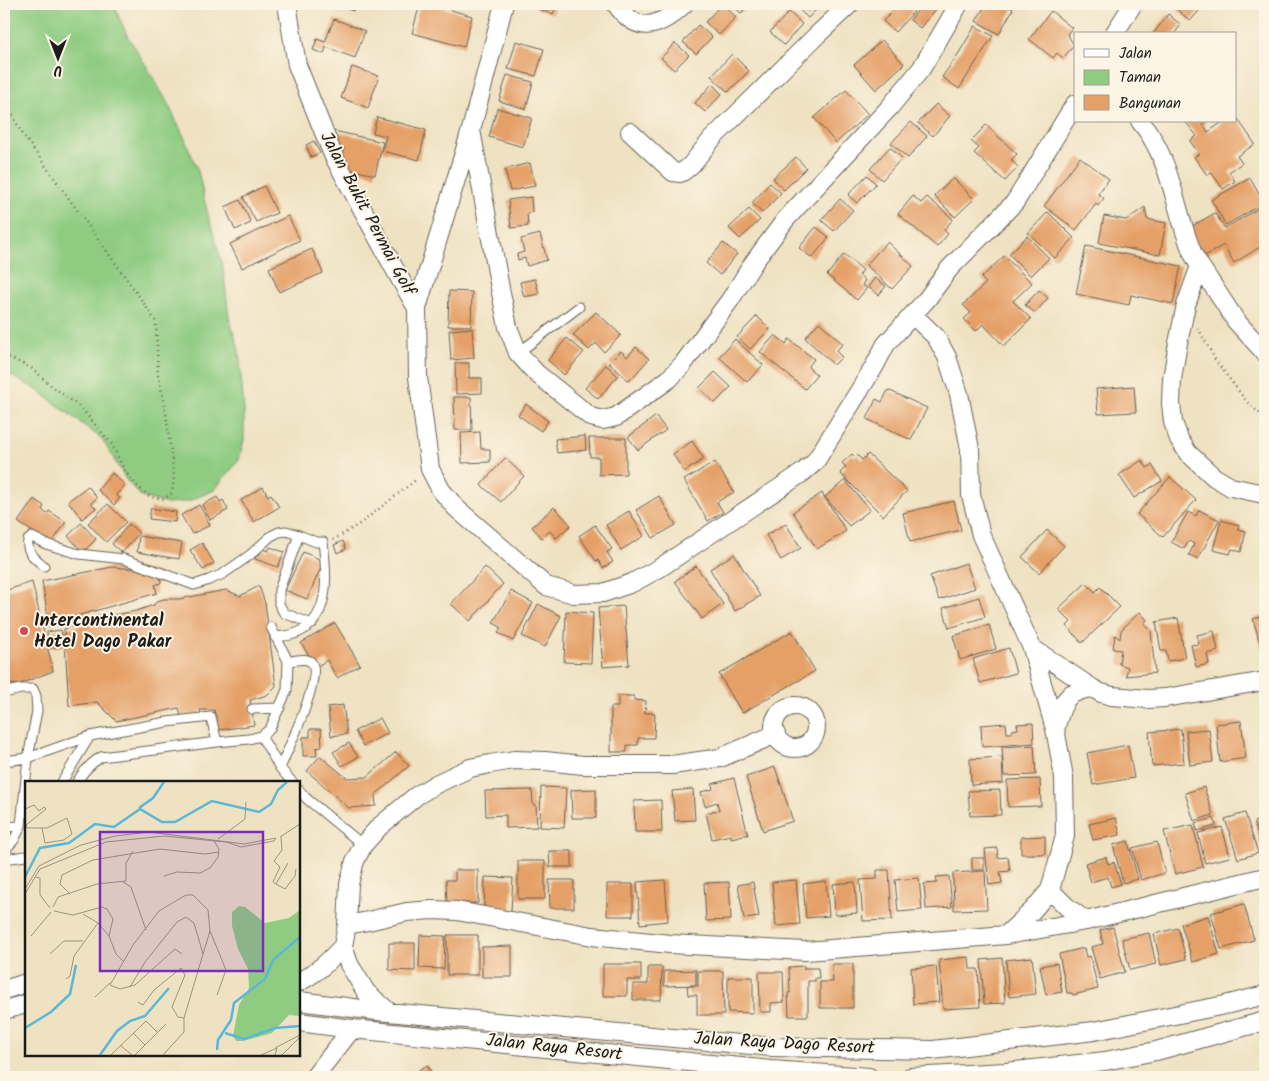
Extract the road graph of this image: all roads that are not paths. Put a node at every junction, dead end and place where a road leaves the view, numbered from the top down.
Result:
1 (287, 4) edge
2 (504, 4) edge
3 (616, 4) edge
4 (684, 4) edge
5 (850, 4) edge
6 (959, 4) edge
7 (1133, 4) edge
8 (1115, 32) edge
9 (1074, 106) edge
10 (1141, 122) edge
11 (471, 130) junction
12 (630, 132) dead end
13 (1200, 266) junction
14 (579, 307) dead end
15 (417, 308) junction
16 (913, 315) junction
17 (518, 353) junction
18 (1265, 354) edge
19 (1265, 491) edge
20 (299, 535) junction
21 (44, 566) dead end
22 (312, 624) junction
23 (270, 627) dead end
24 (275, 637) junction
25 (1032, 648) junction
26 (288, 661) junction
27 (1265, 681) edge
28 (1092, 688) junction
29 (4, 693) edge
30 (280, 708) junction
31 (252, 709) dead end
32 (1055, 729) junction
33 (776, 734) dead end
34 (90, 736) junction
35 (261, 736) junction
36 (217, 742) junction
37 (28, 758) junction
38 (4, 760) edge
39 (280, 768) junction
40 (26, 781) edge
41 (63, 781) edge
42 (78, 781) edge
43 (291, 781) edge
44 (25, 787) edge
45 (300, 791) edge
46 (21, 826) junction
47 (4, 828) edge
48 (363, 845) junction
49 (4, 850) edge
50 (25, 856) edge
51 (4, 859) edge
52 (1265, 877) edge
53 (1050, 890) junction
54 (1086, 921) junction
55 (346, 925) junction
56 (1006, 935) junction
57 (344, 946) junction
58 (300, 981) edge
59 (25, 983) edge
60 (4, 990) edge
61 (1265, 995) edge
62 (300, 1001) edge
63 (25, 1004) edge
64 (4, 1010) edge
65 (389, 1012) junction
66 (1265, 1021) edge
67 (300, 1022) edge
68 (352, 1029) junction
69 (314, 1077) edge
70 (869, 1077) edge
71 (910, 1077) edge

1 - 15 street, Jalan Bukit Permai Golf
2 - 11 street
3 - 4 street
5 - 12 street
6 - 17 street
7 - 8 street
9 - 16 street
10 - 13 street
11 - 15 street
11 - 17 street
13 - 18 street
13 - 19 street
14 - 17 lane
15 - 16 street
16 - 25 street
20 - 21 lane
20 - 22 lane
20 - 22 lane
22 - 24 lane
23 - 24 lane
24 - 26 lane
25 - 28 street
25 - 32 street
26 - 30 lane
26 - 39 lane
27 - 28 street
28 - 32 street
29 - 37 lane
30 - 31 lane
30 - 35 lane
32 - 53 street
33 - 48 street
34 - 36 lane
34 - 37 lane
34 - 41 lane
35 - 36 lane
35 - 39 lane
36 - 42 lane
37 - 38 lane
37 - 40 lane
39 - 43 lane
44 - 46 lane
45 - 48 lane
46 - 47 lane
46 - 49 lane
48 - 55 street
50 - 51 lane
52 - 54 street
53 - 54 street
53 - 56 street
54 - 56 street
55 - 56 street
55 - 57 street
57 - 58 street
57 - 65 street
59 - 60 street
61 - 65 street, Jalan Raya Dago Resort
62 - 65 street, Jalan Raya Dago Resort
63 - 64 street
66 - 71 street
67 - 68 street, Jalan Raya Resort
68 - 69 street
68 - 70 street, Jalan Raya Resort

